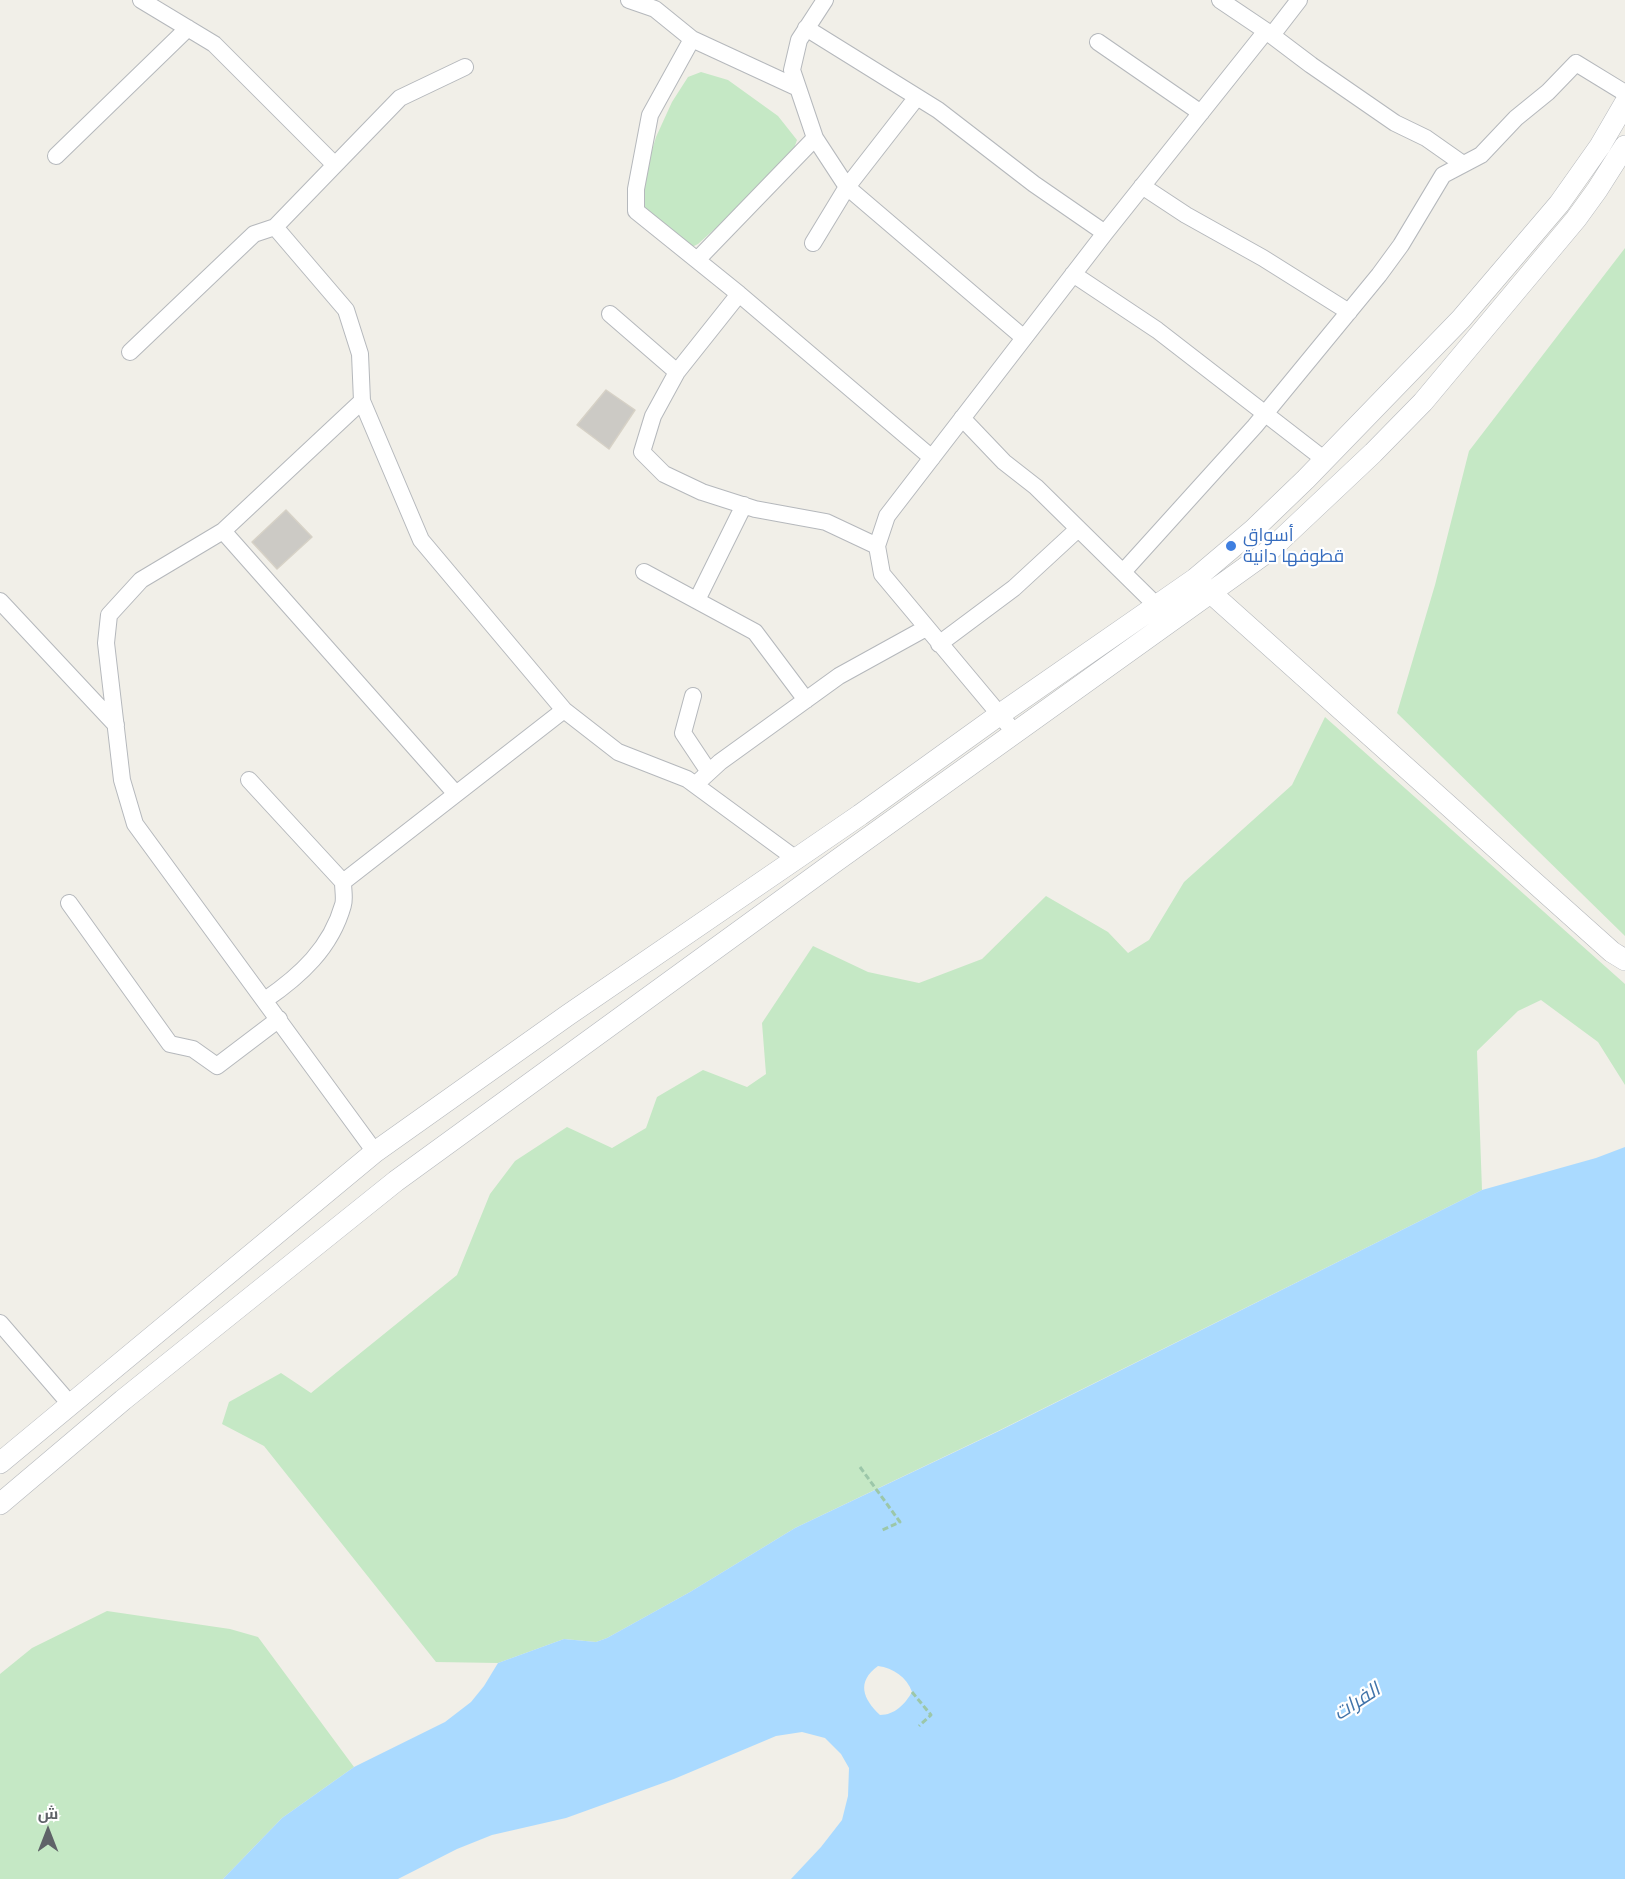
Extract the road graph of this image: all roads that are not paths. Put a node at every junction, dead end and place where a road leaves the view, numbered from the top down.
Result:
1 (141, 0) edge
2 (629, 0) edge
3 (825, 0) edge
4 (1220, 0) edge
5 (1299, 0) edge
6 (188, 28) junction
7 (806, 28) junction
8 (1269, 33) junction
9 (692, 39) junction
10 (1098, 42) dead end
11 (465, 68) dead end
12 (798, 88) junction
13 (1625, 93) edge
14 (917, 97) junction
15 (1625, 103) edge
16 (1201, 112) junction
17 (815, 138) junction
18 (1625, 146) edge
19 (57, 156) dead end
20 (1463, 164) junction
21 (335, 165) junction
22 (1142, 186) junction
23 (847, 187) junction
24 (275, 227) junction
25 (1105, 233) junction
26 (813, 243) dead end
27 (697, 260) junction
28 (1073, 274) junction
29 (740, 294) junction
30 (1349, 312) junction
31 (610, 314) dead end
32 (1024, 338) junction
33 (130, 352) dead end
34 (677, 372) junction
35 (362, 401) junction
36 (1265, 414) junction
37 (962, 418) junction
38 (932, 458) junction
39 (1325, 460) junction
40 (744, 505) junction
41 (1078, 529) junction
42 (223, 531) junction
43 (877, 546) junction
44 (644, 572) dead end
45 (1123, 572) junction
46 (1203, 586) junction
47 (697, 600) junction
48 (0, 601) edge
49 (1157, 606) junction
50 (926, 628) junction
51 (939, 644) junction
52 (693, 696) dead end
53 (806, 700) junction
54 (564, 710) junction
55 (999, 715) junction
56 (116, 725) junction
57 (1015, 733) junction
58 (709, 772) junction
59 (249, 780) dead end
60 (695, 785) junction
61 (456, 794) junction
62 (796, 859) junction
63 (343, 882) junction
64 (69, 903) dead end
65 (1625, 960) edge
66 (265, 1000) junction
67 (279, 1019) junction
68 (375, 1152) junction
69 (0, 1323) edge
70 (103, 1377) junction
71 (123, 1400) junction
72 (63, 1409) junction
73 (76, 1439) junction
74 (0, 1463) edge
75 (0, 1504) edge

1 - 6 street
2 - 9 street
3 - 7 street
4 - 8 street
5 - 8 street
6 - 19 street
6 - 21 street
7 - 12 street
7 - 14 street
8 - 16 street
8 - 20 street
9 - 12 street
9 - 27 street
10 - 16 street
11 - 21 street
12 - 17 street
13 - 20 street
14 - 23 street
14 - 25 street
15 - 39 street
16 - 22 street
17 - 23 street
17 - 27 street
18 - 46 street
20 - 30 street
21 - 24 street
22 - 25 street
22 - 30 street
23 - 26 street
23 - 32 street
24 - 33 street
24 - 35 street
25 - 28 street
27 - 29 street
28 - 32 street
28 - 36 street
29 - 34 street
29 - 38 street
30 - 36 street
31 - 34 street
32 - 37 street
34 - 40 street
35 - 42 street
35 - 54 street
36 - 39 street
36 - 45 street
37 - 38 street
37 - 41 street
38 - 43 street
39 - 46 street
40 - 43 street
40 - 47 street
41 - 45 street
41 - 51 street
42 - 56 street
42 - 61 street
43 - 50 street
44 - 47 street
45 - 49 street
46 - 49 street
46 - 57 street
46 - 65 street
47 - 53 street
48 - 56 street
49 - 55 street
50 - 51 street
50 - 53 street
51 - 55 street
52 - 58 street
53 - 58 street
54 - 60 street
54 - 61 street
55 - 57 street
55 - 62 street
56 - 66 street
57 - 71 street
58 - 60 street
59 - 63 street
60 - 62 street
61 - 63 street
62 - 68 street
63 - 66 street
64 - 67 street
66 - 67 street
67 - 68 street
68 - 70 street
69 - 72 street
70 - 71 street
70 - 72 street
71 - 73 street
72 - 73 street
72 - 74 street
73 - 75 street

